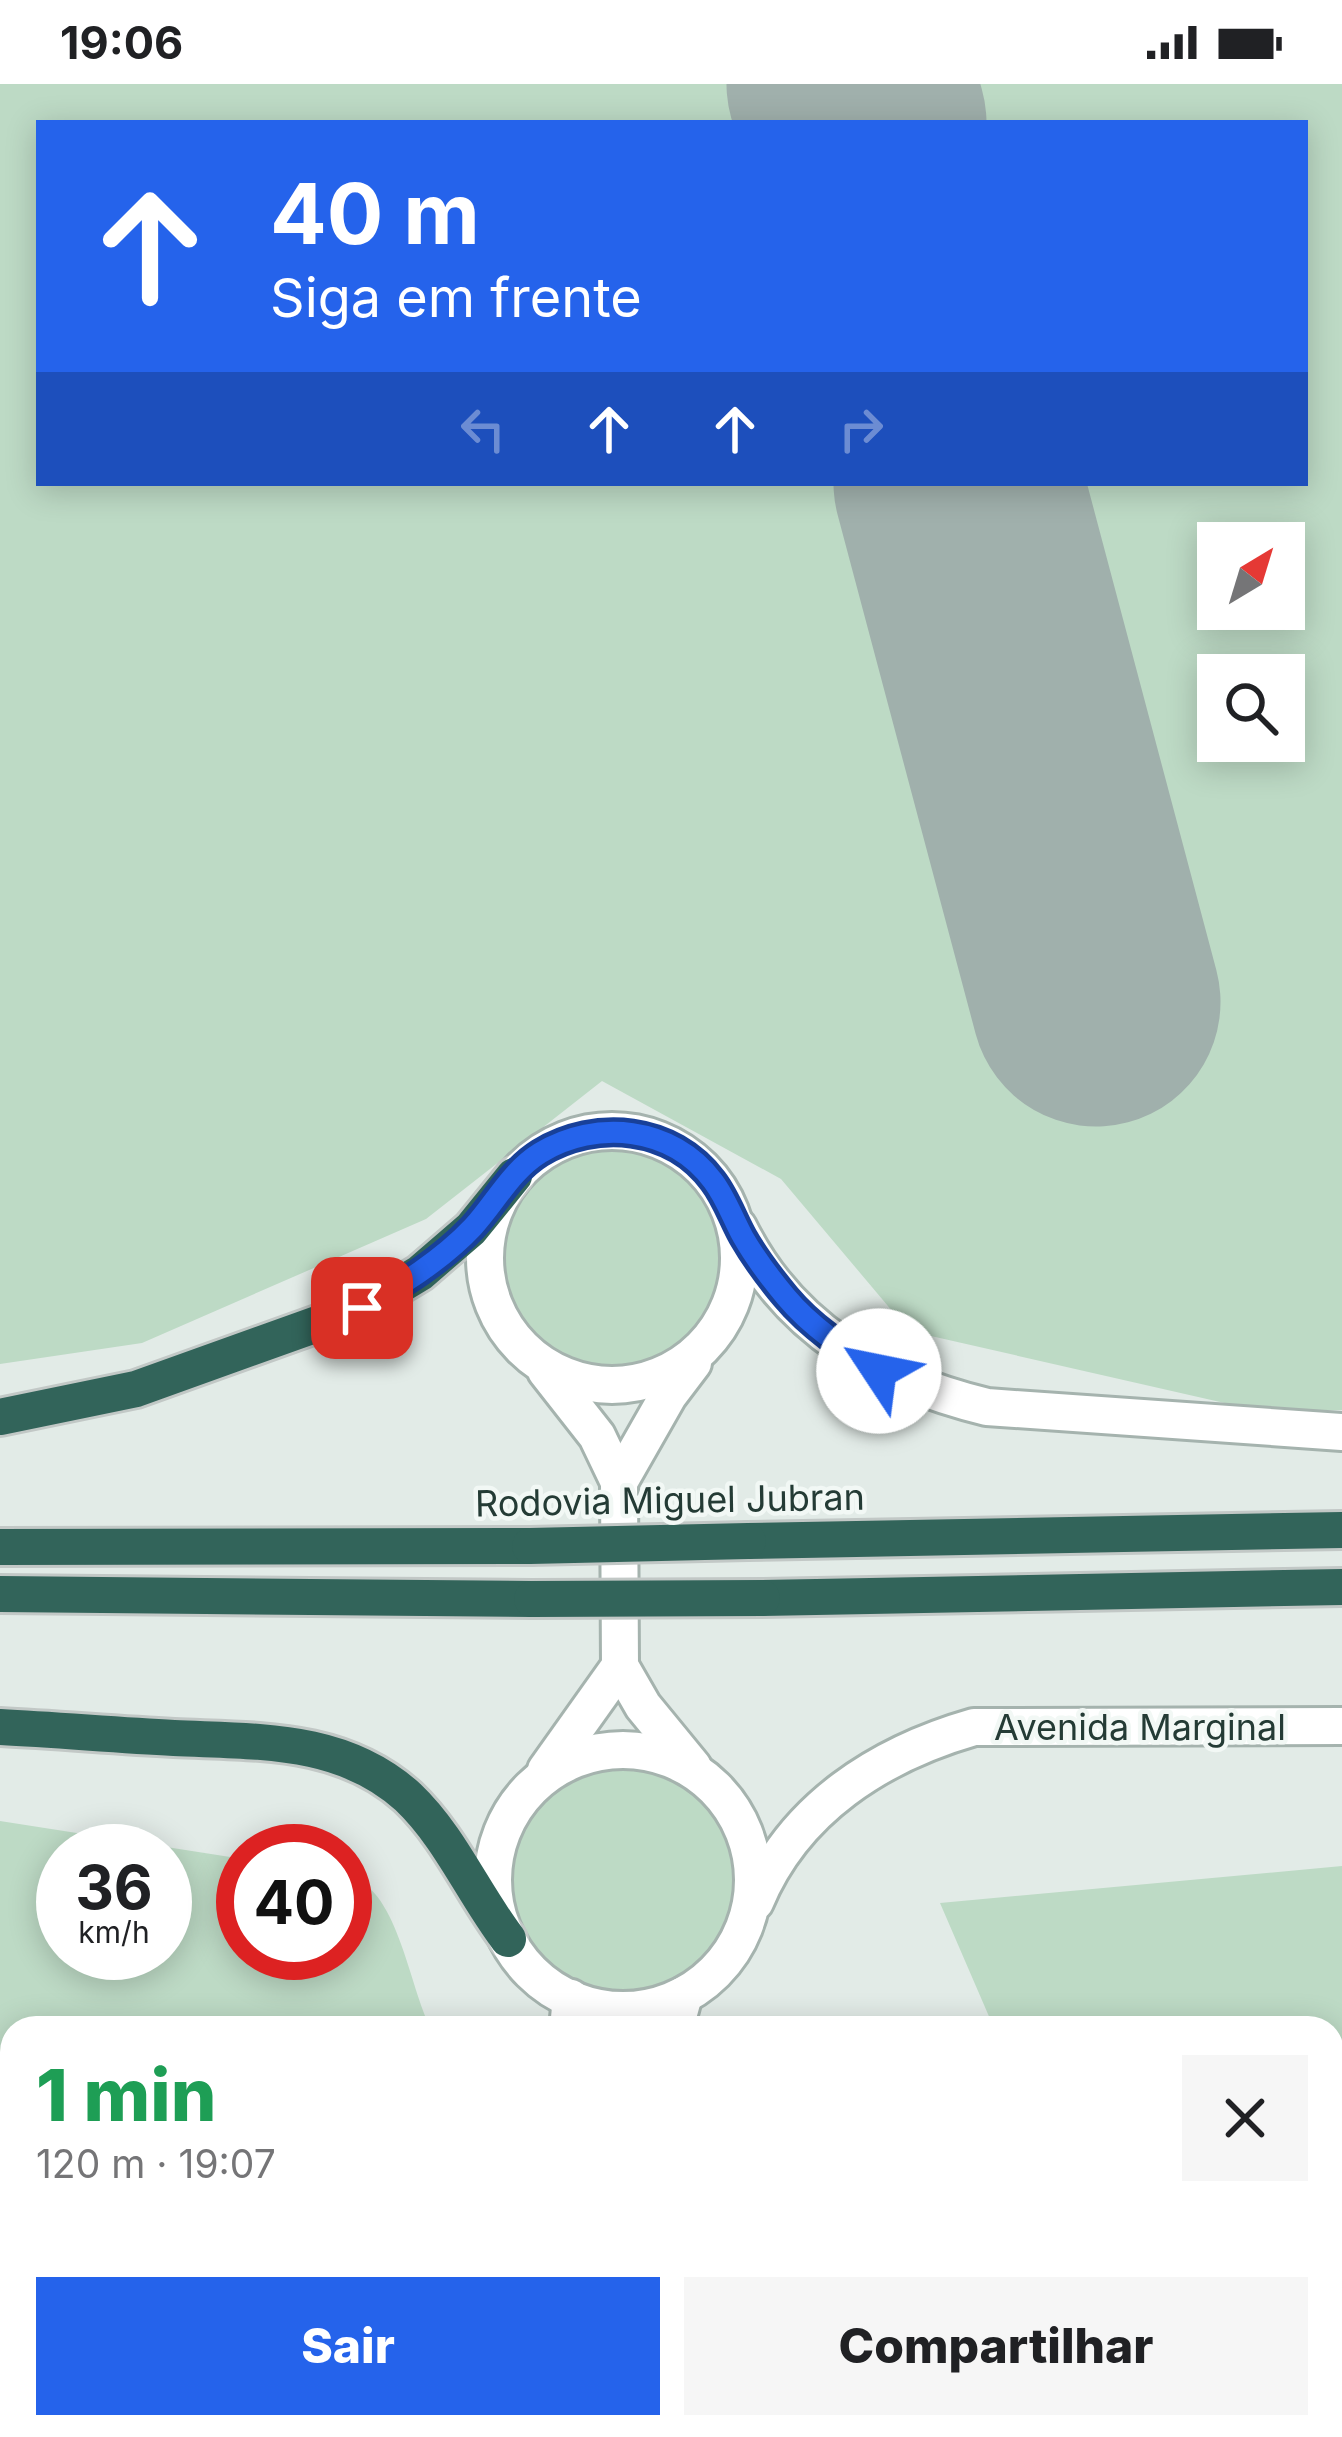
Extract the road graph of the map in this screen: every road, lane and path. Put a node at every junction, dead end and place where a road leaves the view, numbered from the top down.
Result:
1 (514, 1176) junction
2 (728, 1205) junction
3 (711, 1340) junction
4 (531, 1356) junction
5 (0, 1417) edge
6 (1342, 1432) edge
7 (620, 1482) junction
8 (1342, 1530) edge
9 (0, 1546) edge
10 (1342, 1587) edge
11 (0, 1594) edge
12 (620, 1666) junction
13 (1342, 1726) edge
14 (0, 1727) edge
15 (702, 1776) junction
16 (539, 1780) junction
17 (742, 1933) junction
18 (508, 1939) junction
19 (680, 2012) edge
20 (569, 2013) edge

1 - 2 street
1 - 4 street
1 - 5 highway
2 - 3 street
2 - 6 street
3 - 4 street
3 - 7 street
4 - 7 street
7 - 12 street
8 - 9 highway, Rodovia Miguel Jubran, bridge
10 - 11 highway, bridge
12 - 15 street
12 - 16 street
13 - 17 street, Avenida Marginal
14 - 18 highway
15 - 16 street
15 - 17 street
16 - 18 street
17 - 19 street
18 - 20 street
19 - 20 street

